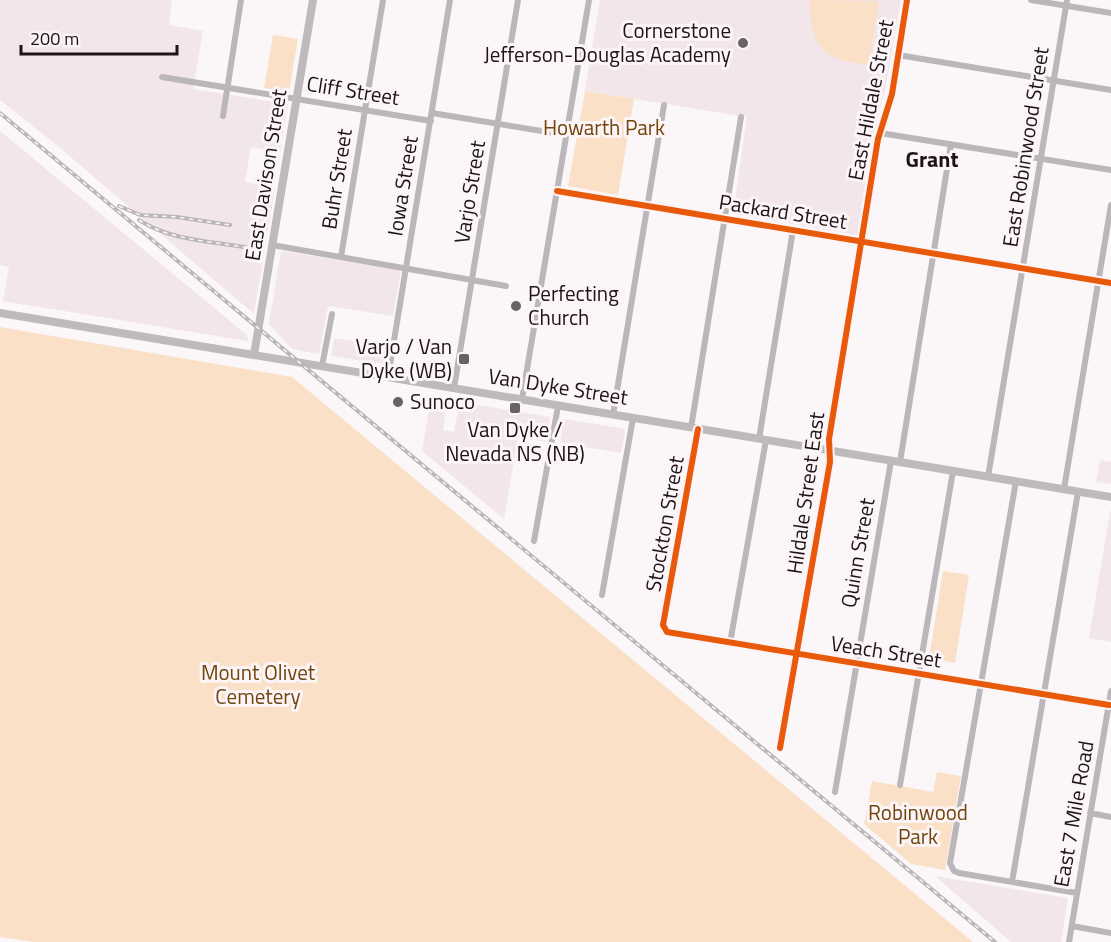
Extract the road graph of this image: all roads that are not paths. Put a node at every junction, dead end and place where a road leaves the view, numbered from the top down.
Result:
1 (241, 0) edge
2 (313, 0) edge
3 (383, 0) edge
4 (450, 0) edge
5 (518, 0) edge
6 (587, 0) edge
7 (907, 0) edge
8 (1031, 0) edge
9 (1067, 3) edge
10 (1111, 13) edge
11 (898, 55) junction
12 (162, 77) dead end
13 (1053, 80) junction
14 (227, 88) junction
15 (1111, 90) edge
16 (296, 99) junction
17 (664, 105) dead end
18 (365, 110) junction
19 (432, 113) junction
20 (223, 116) dead end
21 (741, 117) dead end
22 (431, 121) junction
23 (498, 124) junction
24 (880, 133) junction
25 (566, 135) junction
26 (951, 144) junction
27 (1041, 159) junction
28 (1111, 170) edge
29 (557, 191) junction
30 (1111, 205) edge
31 (648, 206) junction
32 (725, 219) junction
33 (793, 230) junction
34 (861, 241) junction
35 (273, 245) junction
36 (934, 253) junction
37 (341, 257) junction
38 (406, 268) junction
39 (1023, 268) junction
40 (472, 280) junction
41 (1099, 281) junction
42 (1111, 283) edge
43 (506, 286) dead end
44 (0, 313) edge
45 (332, 315) dead end
46 (254, 355) junction
47 (322, 366) junction
48 (388, 377) junction
49 (454, 388) junction
50 (522, 399) junction
51 (558, 406) junction
52 (613, 415) junction
53 (633, 418) junction
54 (695, 428) junction
55 (762, 439) junction
56 (830, 450) junction
57 (891, 461) junction
58 (900, 462) junction
59 (953, 471) junction
60 (988, 477) junction
61 (1016, 481) junction
62 (1064, 489) junction
63 (1078, 492) junction
64 (1111, 497) edge
65 (534, 541) dead end
66 (602, 595) dead end
67 (663, 625) joint
68 (730, 643) junction
69 (797, 654) junction
70 (856, 664) junction
71 (919, 674) junction
72 (982, 684) junction
73 (1111, 691) edge
74 (1044, 695) junction
75 (1109, 705) junction
76 (780, 748) dead end
77 (900, 786) dead end
78 (835, 792) dead end
79 (1090, 813) junction
80 (1111, 817) edge
81 (1012, 882) junction
82 (1077, 893) junction
83 (1072, 926) junction
84 (1111, 933) edge
85 (1069, 942) edge

1 - 14 street
2 - 16 main road, East Davison Street
3 - 18 street, Buhr Street
4 - 19 street, Iowa Street
5 - 23 street, Varjo Street
6 - 25 street
7 - 11 street, East Hildale Street
8 - 9 street
9 - 10 street
9 - 13 street, East Robinwood Street
11 - 13 street
11 - 24 street, East Hildale Street
12 - 14 street, Cliff Street
13 - 15 street
13 - 27 street, East Robinwood Street
14 - 16 street, Cliff Street
14 - 20 street
16 - 18 street, Cliff Street
16 - 35 main road, East Davison Street
17 - 31 street
18 - 22 street, Cliff Street
18 - 37 street, Buhr Street
19 - 22 street, Iowa Street
19 - 23 street
21 - 32 street, Stockton Street
22 - 38 street, Iowa Street
23 - 25 street
23 - 40 street, Varjo Street
24 - 26 street
24 - 34 street, East Hildale Street
25 - 29 street
26 - 27 street
26 - 36 street
27 - 28 street
27 - 39 street, East Robinwood Street
29 - 31 street, Packard Street
29 - 50 street
30 - 41 street
31 - 32 street, Packard Street
31 - 52 street
32 - 33 street, Packard Street
32 - 54 street, Stockton Street
33 - 34 street, Packard Street
33 - 55 street
34 - 36 street, Packard Street
34 - 56 street, Hildale Street East
35 - 37 street
35 - 46 main road, East Davison Street
36 - 39 street, Packard Street
36 - 58 street
37 - 38 street
38 - 40 street
38 - 48 street, Iowa Street
39 - 41 street, Packard Street
39 - 60 street, East Robinwood Street
40 - 43 street
40 - 49 street, Varjo Street
41 - 42 street, Packard Street
41 - 62 street
44 - 46 main road, Van Dyke Street
45 - 47 street
46 - 47 main road, Van Dyke Street
47 - 48 main road, Van Dyke Street
48 - 49 main road, Van Dyke Street
49 - 50 main road, Van Dyke Street
50 - 51 main road, Van Dyke Street
51 - 52 main road, Van Dyke Street
51 - 65 street
52 - 53 main road, Van Dyke Street
53 - 54 main road, Van Dyke Street
53 - 66 street
54 - 55 main road, Van Dyke Street
54 - 67 street, Stockton Street
55 - 56 main road, Van Dyke Street
55 - 68 street
56 - 57 main road, Van Dyke Street
56 - 69 street, Hildale Street East
57 - 58 main road, Van Dyke Street
57 - 70 street, Quinn Street
58 - 59 main road, Van Dyke Street
59 - 60 main road, Van Dyke Street
59 - 71 street
60 - 61 main road, Van Dyke Street
61 - 62 main road, Van Dyke Street
61 - 72 street
62 - 63 main road, Van Dyke Street
63 - 64 main road, Van Dyke Street
63 - 74 street
67 - 68 street, Veach Street
68 - 69 street, Veach Street
69 - 70 street, Veach Street
69 - 76 street, Hildale Street East
70 - 71 street, Veach Street
70 - 78 street, Quinn Street
71 - 72 street, Veach Street
71 - 77 street
72 - 74 street, Veach Street
72 - 81 street
73 - 75 street, East 7 Mile Road
74 - 75 street, Veach Street
74 - 81 street
75 - 79 street, East 7 Mile Road
79 - 80 street
79 - 82 street, East 7 Mile Road
81 - 82 street
82 - 83 street, East 7 Mile Road
83 - 84 street
83 - 85 street, East 7 Mile Road

